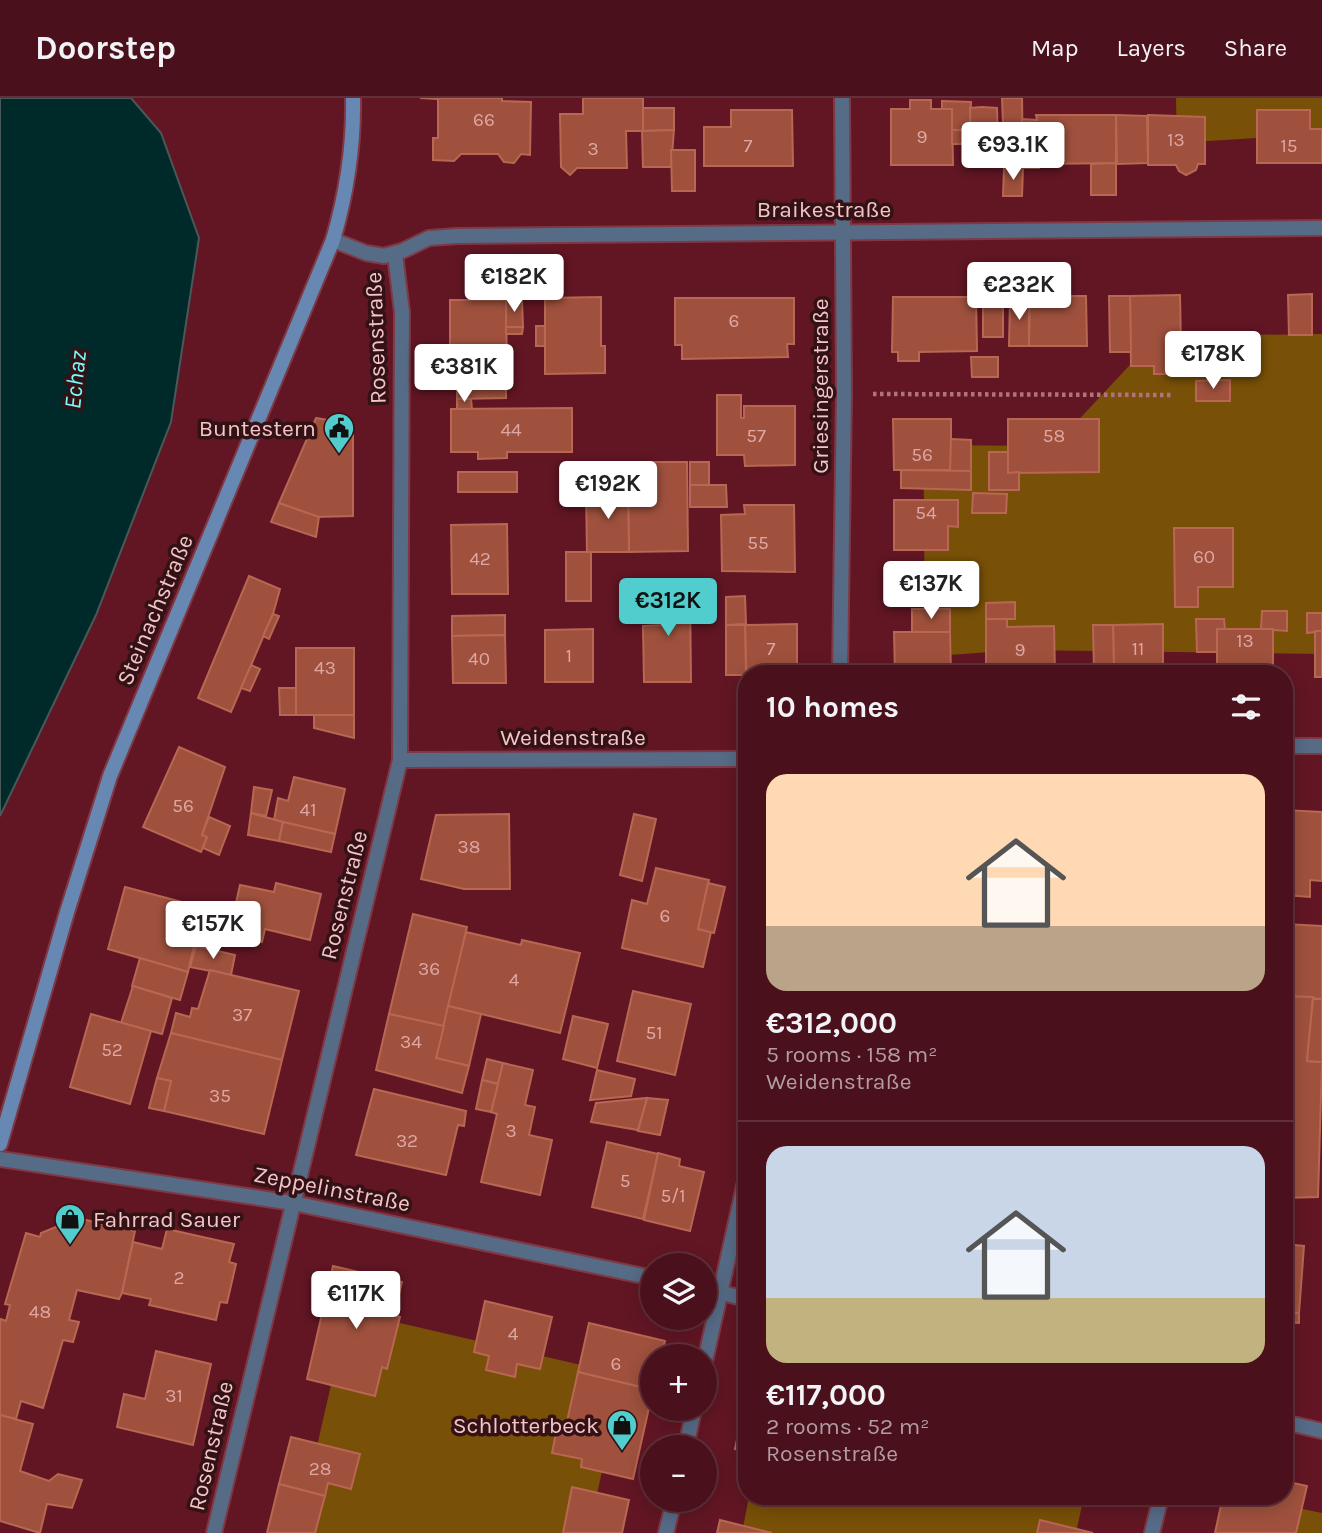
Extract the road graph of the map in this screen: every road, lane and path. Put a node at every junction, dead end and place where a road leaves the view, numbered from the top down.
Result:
1 (353, 98) edge
2 (842, 98) edge
3 (1322, 228) edge
4 (843, 232) junction
5 (333, 240) junction
6 (395, 254) junction
7 (844, 394) junction
8 (1172, 395) dead end
9 (840, 665) edge
10 (1293, 746) edge
11 (1322, 746) edge
12 (738, 759) edge
13 (400, 760) junction
14 (0, 1144) edge
15 (0, 1159) edge
16 (293, 1203) junction
17 (738, 1215) edge
18 (640, 1275) edge
19 (717, 1292) edge
20 (721, 1293) junction
21 (738, 1297) edge
22 (709, 1344) edge
23 (1293, 1424) edge
24 (1322, 1431) edge
25 (1159, 1505) edge
26 (671, 1512) edge
27 (214, 1533) edge
28 (666, 1533) edge
29 (1152, 1533) edge

1 - 5 main road, Steinachstraße
2 - 4 street, Griesingerstraße
3 - 4 street, Braikestraße
4 - 6 street, Braikestraße
4 - 7 street, Griesingerstraße
5 - 6 street, Braikestraße
5 - 14 main road, Steinachstraße
6 - 13 street, Rosenstraße
7 - 8 path
7 - 9 street, Griesingerstraße
10 - 11 street
12 - 13 street, Weidenstraße
13 - 16 street, Rosenstraße
15 - 16 street, Zeppelinstraße
16 - 18 street, Zeppelinstraße
16 - 27 street, Rosenstraße
17 - 20 street
19 - 20 street
20 - 21 street
20 - 22 street
23 - 24 street
25 - 29 street
26 - 28 street

